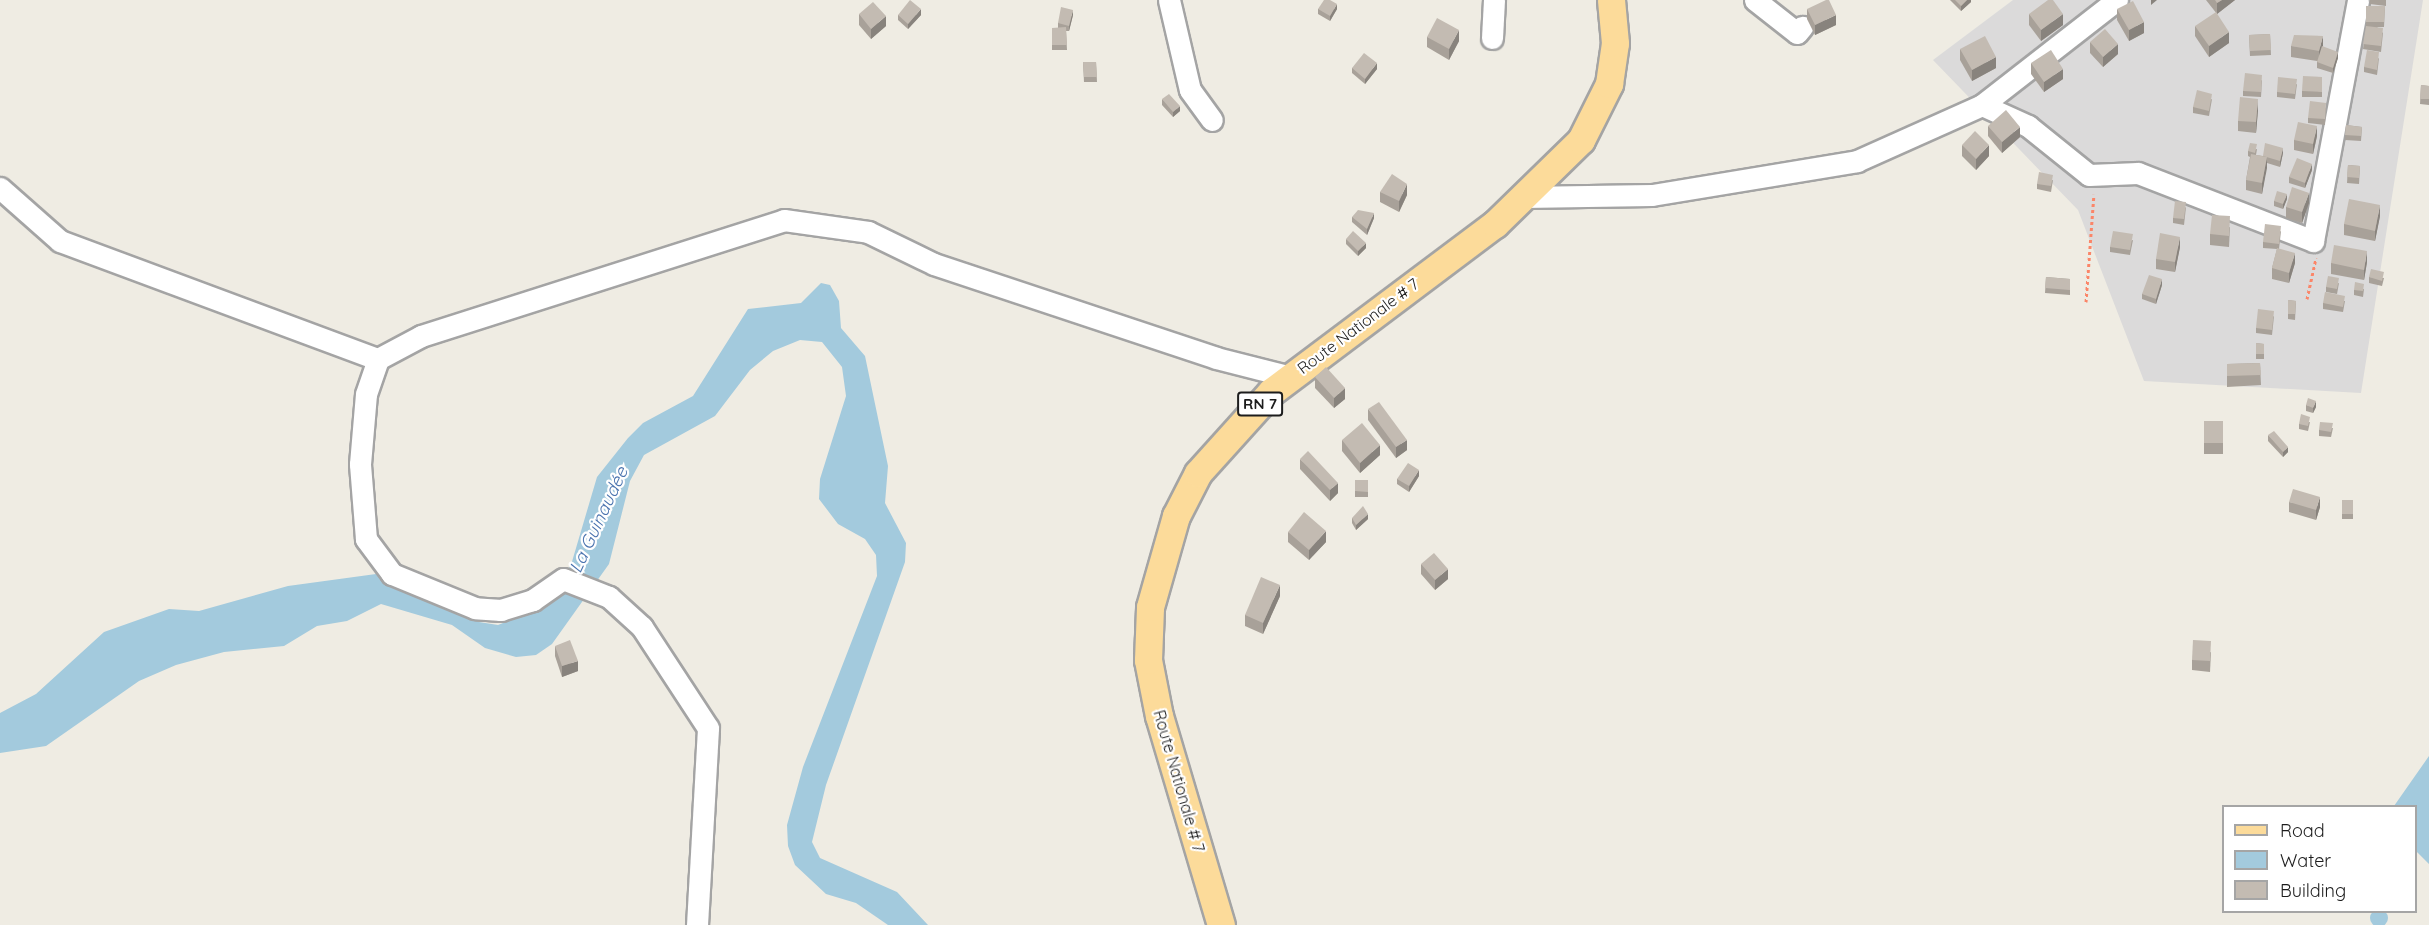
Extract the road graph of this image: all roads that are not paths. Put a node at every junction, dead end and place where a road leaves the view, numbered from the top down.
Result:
1 (1169, 0) edge
2 (1494, 0) edge
3 (1611, 0) edge
4 (1755, 0) edge
5 (2117, 0) edge
6 (2358, 0) edge
7 (1802, 27) dead end
8 (1492, 38) dead end
9 (1982, 105) junction
10 (1212, 120) dead end
11 (0, 188) edge
12 (1523, 197) junction
13 (378, 359) junction
14 (1291, 377) junction
15 (698, 925) edge
16 (1221, 925) edge

1 - 10 street
2 - 8 street
3 - 12 main road, Route Nationale # 7 / RN 7
4 - 7 street
5 - 9 street
6 - 9 street
9 - 12 street
11 - 13 street
12 - 14 main road, Route Nationale # 7 / RN 7
13 - 14 street
13 - 15 street
14 - 16 main road, Route Nationale # 7 / RN 7

